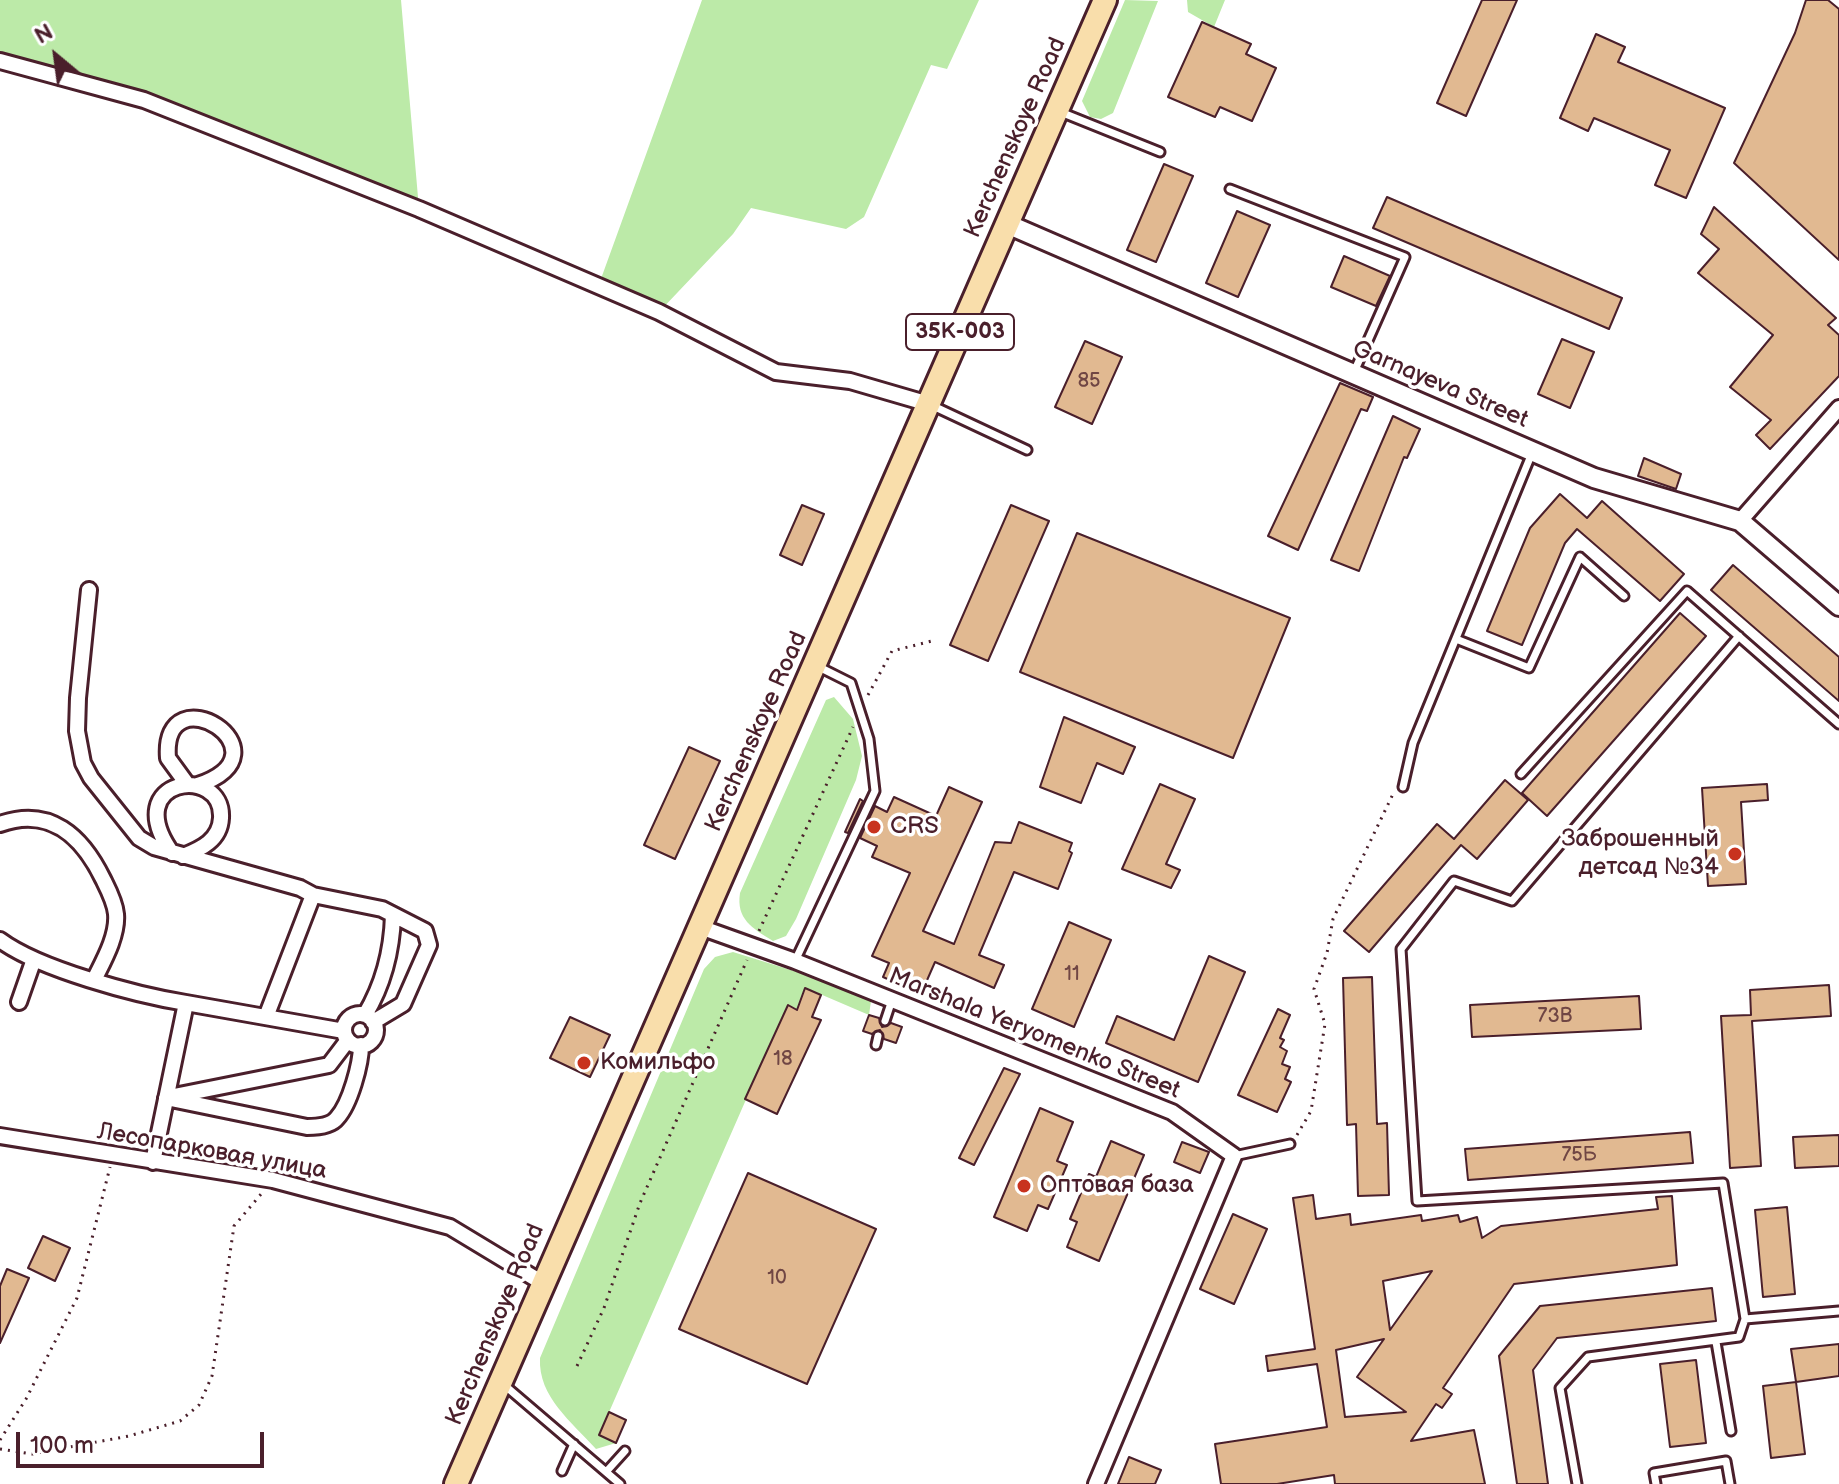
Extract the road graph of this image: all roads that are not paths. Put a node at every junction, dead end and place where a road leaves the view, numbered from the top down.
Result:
1 (1105, 0) edge
2 (0, 61) edge
3 (1056, 110) junction
4 (1160, 152) dead end
5 (1230, 189) dead end
6 (1007, 224) junction
7 (1353, 374) junction
8 (929, 404) junction
9 (1839, 408) edge
10 (1027, 450) dead end
11 (1533, 451) junction
12 (1740, 521) junction
13 (89, 590) dead end
14 (1624, 596) dead end
15 (1839, 606) edge
16 (1739, 636) junction
17 (1456, 639) junction
18 (815, 665) junction
19 (1839, 724) edge
20 (1521, 774) dead end
21 (192, 784) junction
22 (1403, 787) dead end
23 (0, 824) edge
24 (177, 854) junction
25 (313, 895) junction
26 (393, 915) junction
27 (700, 927) junction
28 (0, 940) edge
29 (34, 959) junction
30 (795, 961) junction
31 (95, 978) junction
32 (892, 1000) junction
33 (19, 1002) dead end
34 (186, 1003) junction
35 (266, 1017) junction
36 (369, 1018) junction
37 (885, 1021) dead end
38 (351, 1039) junction
39 (166, 1098) junction
40 (0, 1136) edge
41 (1290, 1144) road end
42 (1234, 1156) junction
43 (153, 1162) junction
44 (541, 1282) junction
45 (1839, 1311) edge
46 (1745, 1319) junction
47 (1716, 1342) junction
48 (501, 1381) junction
49 (1731, 1431) dead end
50 (574, 1444) junction
51 (625, 1451) dead end
52 (562, 1471) dead end
53 (606, 1472) junction
54 (456, 1484) edge
55 (620, 1484) edge
56 (1096, 1484) edge
57 (1577, 1484) edge
58 (1656, 1484) edge
59 (1730, 1484) edge

1 - 3 main road, Kerchenskoye Road / 35К-003
2 - 8 street
3 - 4 lane
3 - 6 main road, Kerchenskoye Road / 35К-003
5 - 7 lane
6 - 7 street, Garnayeva Street
6 - 8 main road, Kerchenskoye Road / 35К-003
7 - 11 street, Garnayeva Street
8 - 10 lane
8 - 18 main road, Kerchenskoye Road / 35К-003
9 - 12 street
11 - 12 street, Garnayeva Street
11 - 17 lane
12 - 15 street, Garnayeva Street
13 - 24 street
14 - 17 lane
16 - 19 lane
16 - 20 lane
16 - 46 lane
17 - 22 lane
18 - 27 main road, Kerchenskoye Road / 35К-003
18 - 30 lane
21 - 21 street
21 - 24 street
21 - 24 street
23 - 31 street
24 - 25 street
25 - 26 street
25 - 35 street
26 - 36 street
26 - 36 street
27 - 30 street, Marshala Yeryomenko Street
27 - 44 main road, Kerchenskoye Road / 35К-003
28 - 29 street
29 - 31 street
29 - 33 street
30 - 32 street, Marshala Yeryomenko Street
31 - 34 street
32 - 37 lane
32 - 42 street, Marshala Yeryomenko Street
34 - 35 street
34 - 39 street
35 - 38 street
36 - 38 street
36 - 38 street
38 - 39 street
38 - 39 street
39 - 43 street
40 - 43 street, Лесопарковая улица
41 - 42 lane
42 - 56 street
43 - 44 street, Лесопарковая улица
44 - 48 main road, Kerchenskoye Road / 35К-003
45 - 46 lane
46 - 47 lane
47 - 49 lane
47 - 57 lane
48 - 50 lane
48 - 54 main road, Kerchenskoye Road / 35К-003
50 - 52 lane
50 - 53 lane
51 - 53 lane
53 - 55 lane
58 - 59 lane

